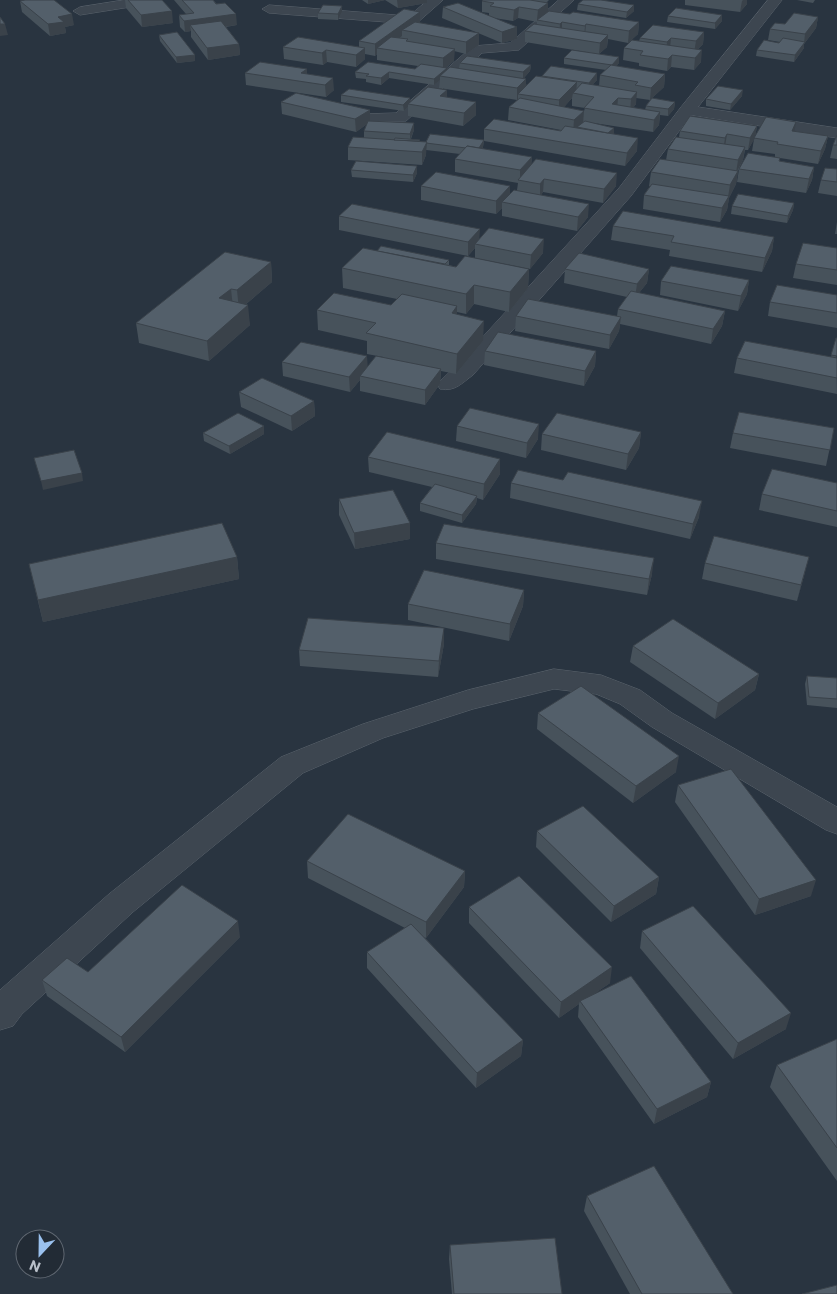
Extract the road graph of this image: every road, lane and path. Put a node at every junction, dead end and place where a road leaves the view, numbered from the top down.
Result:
1 (149, 0) edge
2 (436, 0) edge
3 (567, 0) edge
4 (775, 0) edge
5 (269, 9) dead end
6 (80, 11) dead end
7 (687, 110) junction
8 (366, 117) edge
9 (837, 133) edge
10 (448, 384) dead end
11 (837, 822) edge
12 (0, 1016) edge

1 - 6 street
2 - 5 street
3 - 8 street
4 - 7 street
7 - 9 street
7 - 10 street
11 - 12 street

